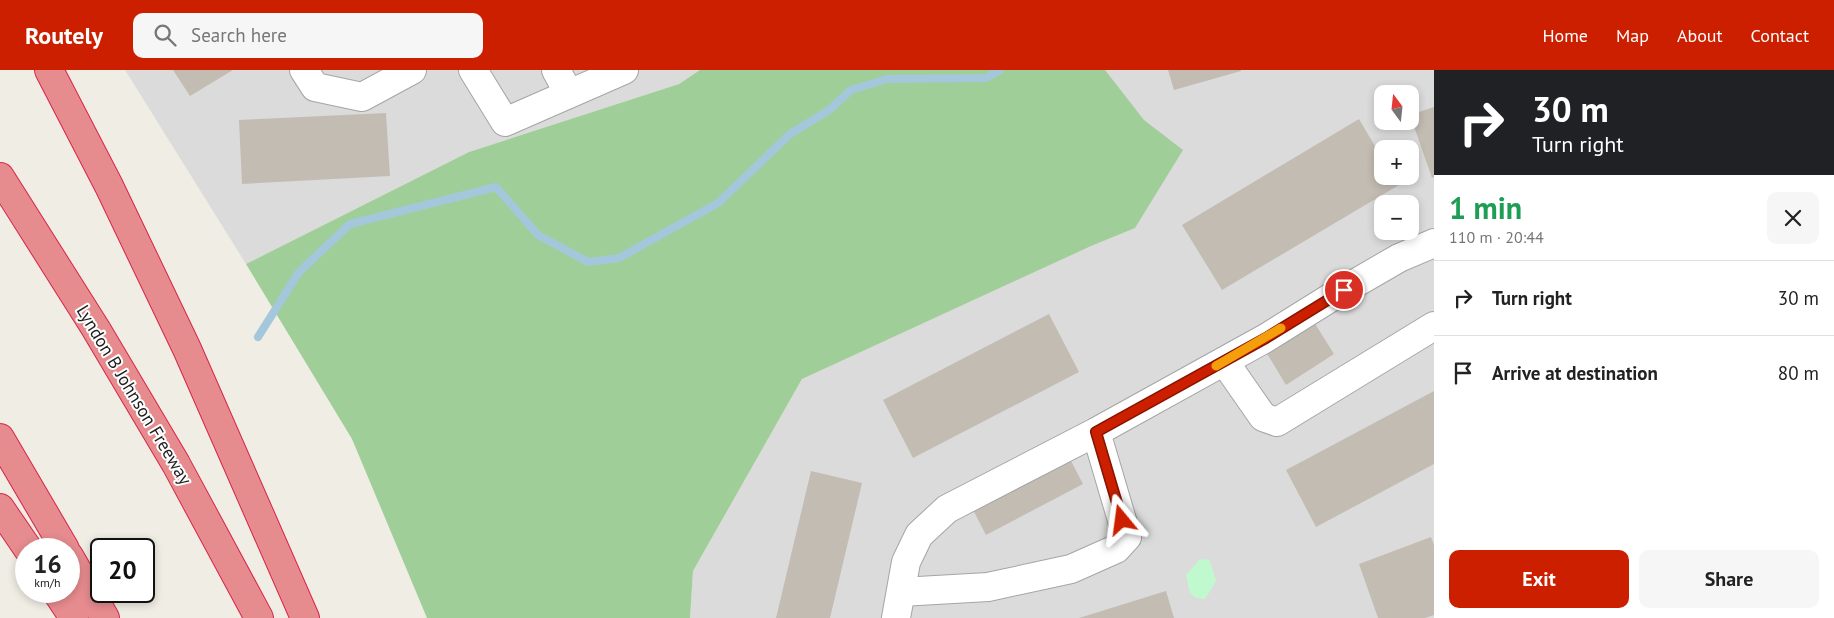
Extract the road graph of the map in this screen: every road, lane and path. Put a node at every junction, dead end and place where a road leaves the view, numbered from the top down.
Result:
1 (49, 70) edge
2 (304, 70) edge
3 (412, 70) edge
4 (473, 70) edge
5 (556, 70) edge
6 (624, 70) edge
7 (569, 94) junction
8 (0, 177) edge
9 (1430, 252) edge
10 (1434, 326) edge
11 (1224, 361) junction
12 (1096, 432) junction
13 (0, 438) edge
14 (0, 508) edge
15 (20, 538) edge
16 (59, 538) edge
17 (80, 575) edge
18 (64, 603) edge
19 (899, 605) edge
20 (74, 618) edge
21 (105, 618) edge
22 (259, 618) edge
23 (304, 618) edge

1 - 23 highway
2 - 3 lane
4 - 7 lane
5 - 7 lane
6 - 7 lane
8 - 22 highway, Lyndon B Johnson Freeway
9 - 11 lane
10 - 11 lane
11 - 12 lane
12 - 19 lane
12 - 19 lane
13 - 16 highway
14 - 15 highway
17 - 21 highway
18 - 20 highway

